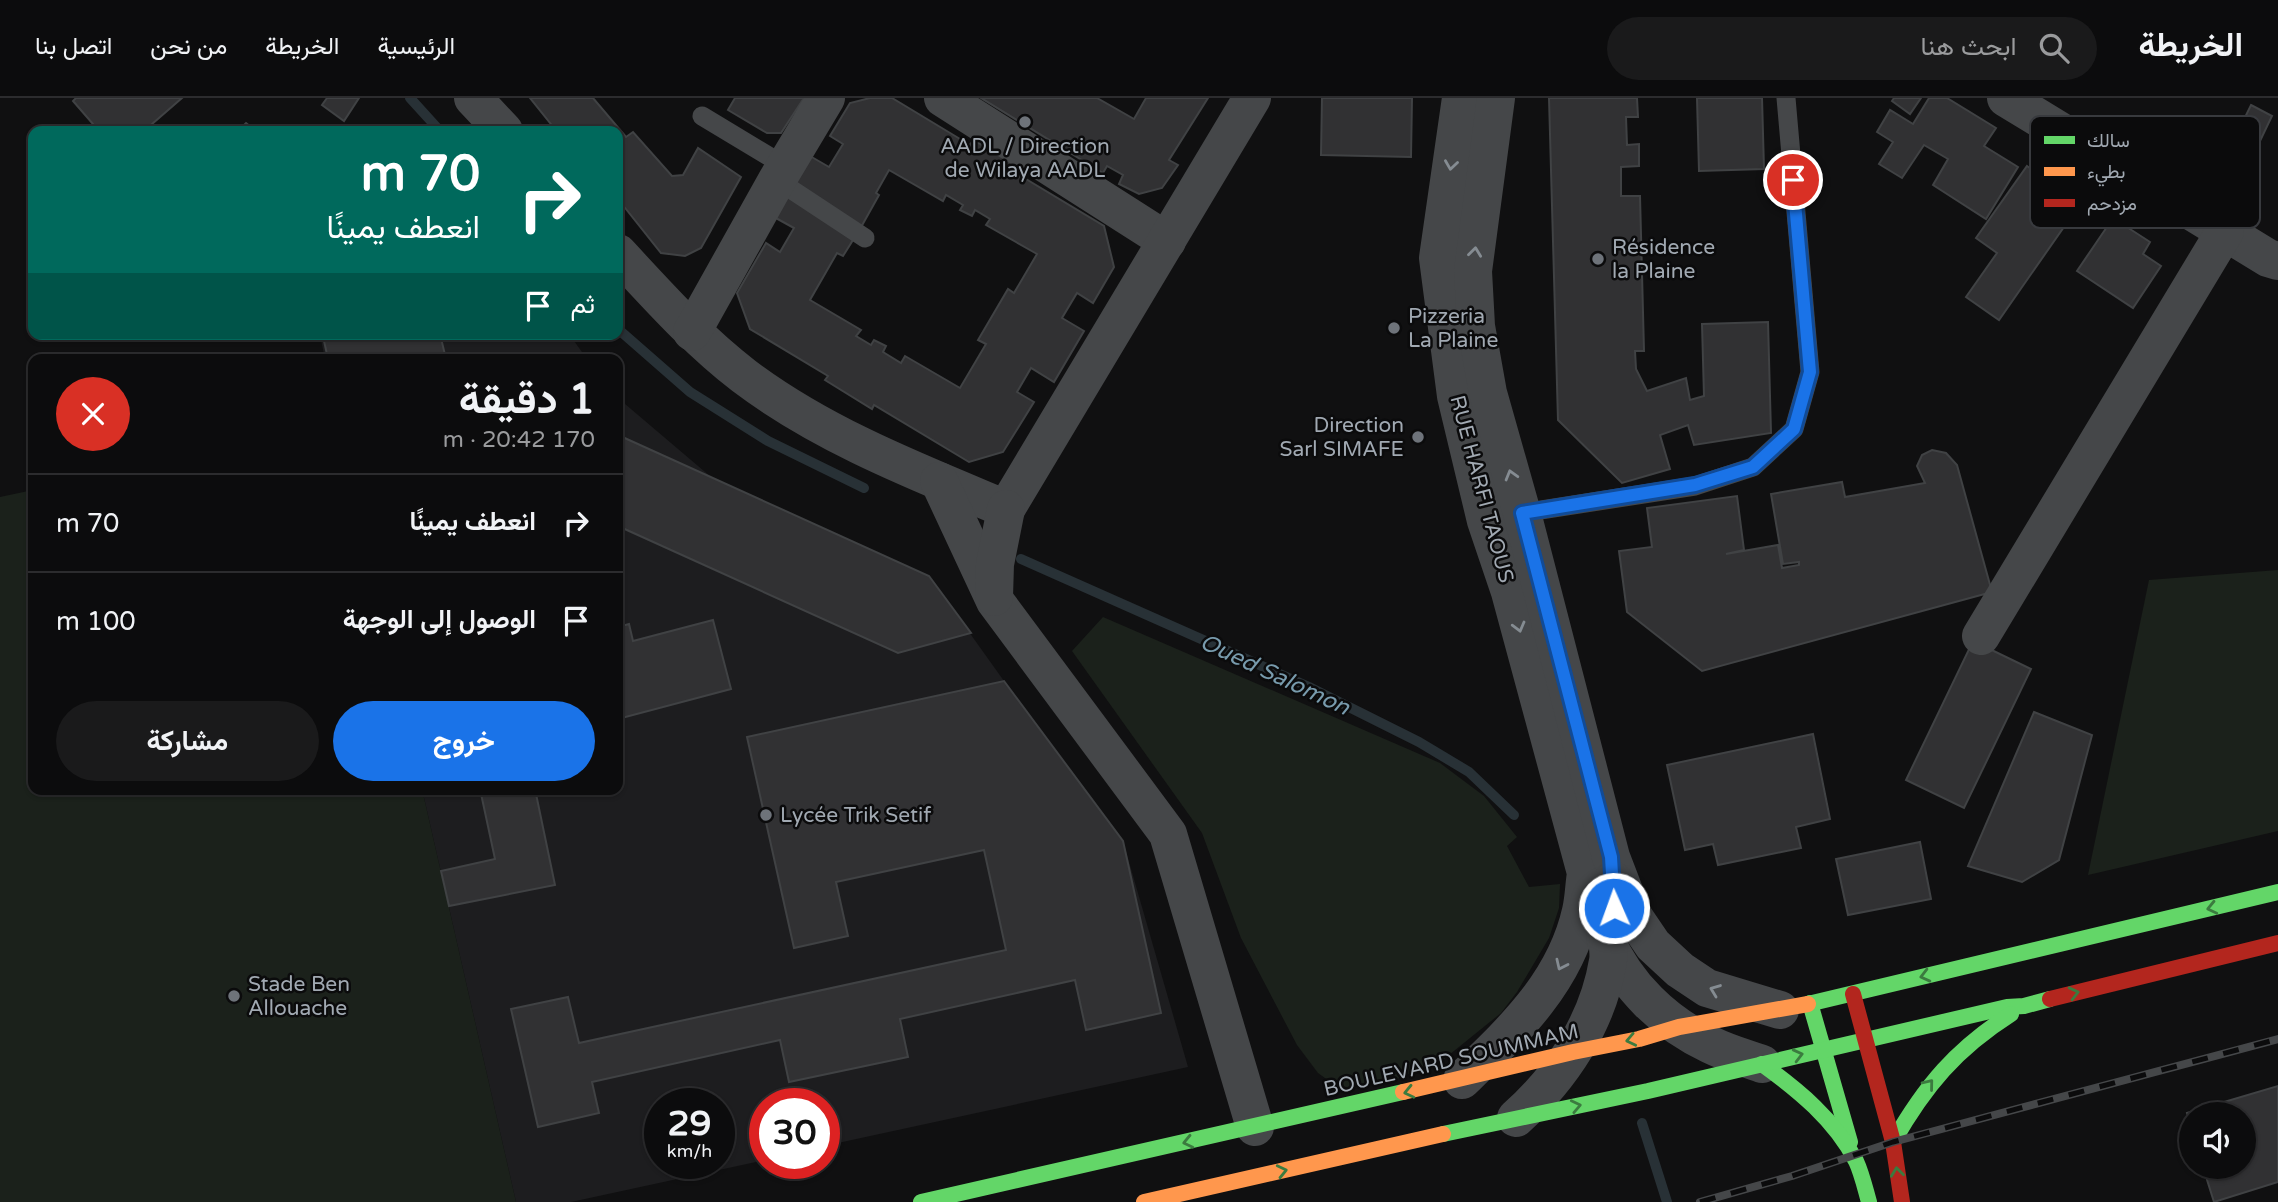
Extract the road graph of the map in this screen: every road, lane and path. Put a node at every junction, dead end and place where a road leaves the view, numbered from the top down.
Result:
1 (474, 98) edge
2 (826, 98) edge
3 (943, 98) edge
4 (1252, 98) edge
5 (1461, 98) edge
6 (1496, 98) edge
7 (1786, 98) edge
8 (2006, 98) edge
9 (702, 116) dead end
10 (2036, 116) edge
11 (500, 126) edge
12 (781, 173) junction
13 (2220, 228) edge
14 (2225, 231) junction
15 (865, 238) dead end
16 (1167, 241) junction
17 (623, 258) edge
18 (2278, 261) edge
19 (692, 332) junction
20 (939, 481) junction
21 (1006, 509) junction
22 (1522, 513) junction
23 (995, 601) junction
24 (1981, 636) dead end
25 (1598, 865) junction
26 (2278, 892) edge
27 (2278, 943) edge
28 (1608, 946) junction
29 (1853, 994) junction
30 (2024, 1006) junction
31 (1795, 1007) junction
32 (1679, 1027) junction
33 (1864, 1040) junction
34 (1824, 1049) junction
35 (1573, 1052) junction
36 (1762, 1064) junction
37 (1462, 1080) junction
38 (1516, 1118) junction
39 (1255, 1128) junction
40 (1893, 1142) junction
41 (1854, 1156) junction
42 (921, 1202) edge
43 (1144, 1202) edge
44 (1869, 1202) edge
45 (1902, 1202) edge

1 - 11 street
2 - 12 street
3 - 16 street
4 - 16 street
5 -> 25 street, RUE HARFI TAOUS
22 -> 6 street, RUE HARFI TAOUS
7 - 22 lane
8 - 10 street
9 - 12 lane
12 - 15 lane
12 - 19 street
13 - 14 street
14 - 18 street
14 - 24 street
16 - 21 street
17 - 19 street
19 - 20 street
20 - 21 street
20 - 23 street
21 - 23 street
22 - 25 street, RUE HARFI TAOUS
23 - 39 street
25 - 28 street, RUE HARFI TAOUS
31 -> 25 street, RUE HARFI TAOUS
25 -> 37 street, RUE HARFI TAOUS
26 -> 29 main road, BOULEVARD SOUMMAM
30 -> 27 main road
28 - 32 street, RUE HARFI TAOUS
28 - 35 street, RUE HARFI TAOUS
29 - 31 main road, BOULEVARD SOUMMAM
29 - 33 main road
30 - 33 main road
40 -> 30 main road
31 - 32 main road, BOULEVARD SOUMMAM
31 - 34 main road
32 -> 35 main road, BOULEVARD SOUMMAM
32 - 36 street, RUE HARFI TAOUS
33 - 34 main road
33 - 40 main road
36 -> 34 main road
34 - 41 main road
35 - 37 main road, BOULEVARD SOUMMAM
35 - 38 street, RUE HARFI TAOUS
38 -> 36 main road
36 - 41 main road
37 -> 39 main road, BOULEVARD SOUMMAM
43 -> 38 main road
39 -> 42 main road, BOULEVARD SOUMMAM
45 -> 40 main road
41 - 44 main road

